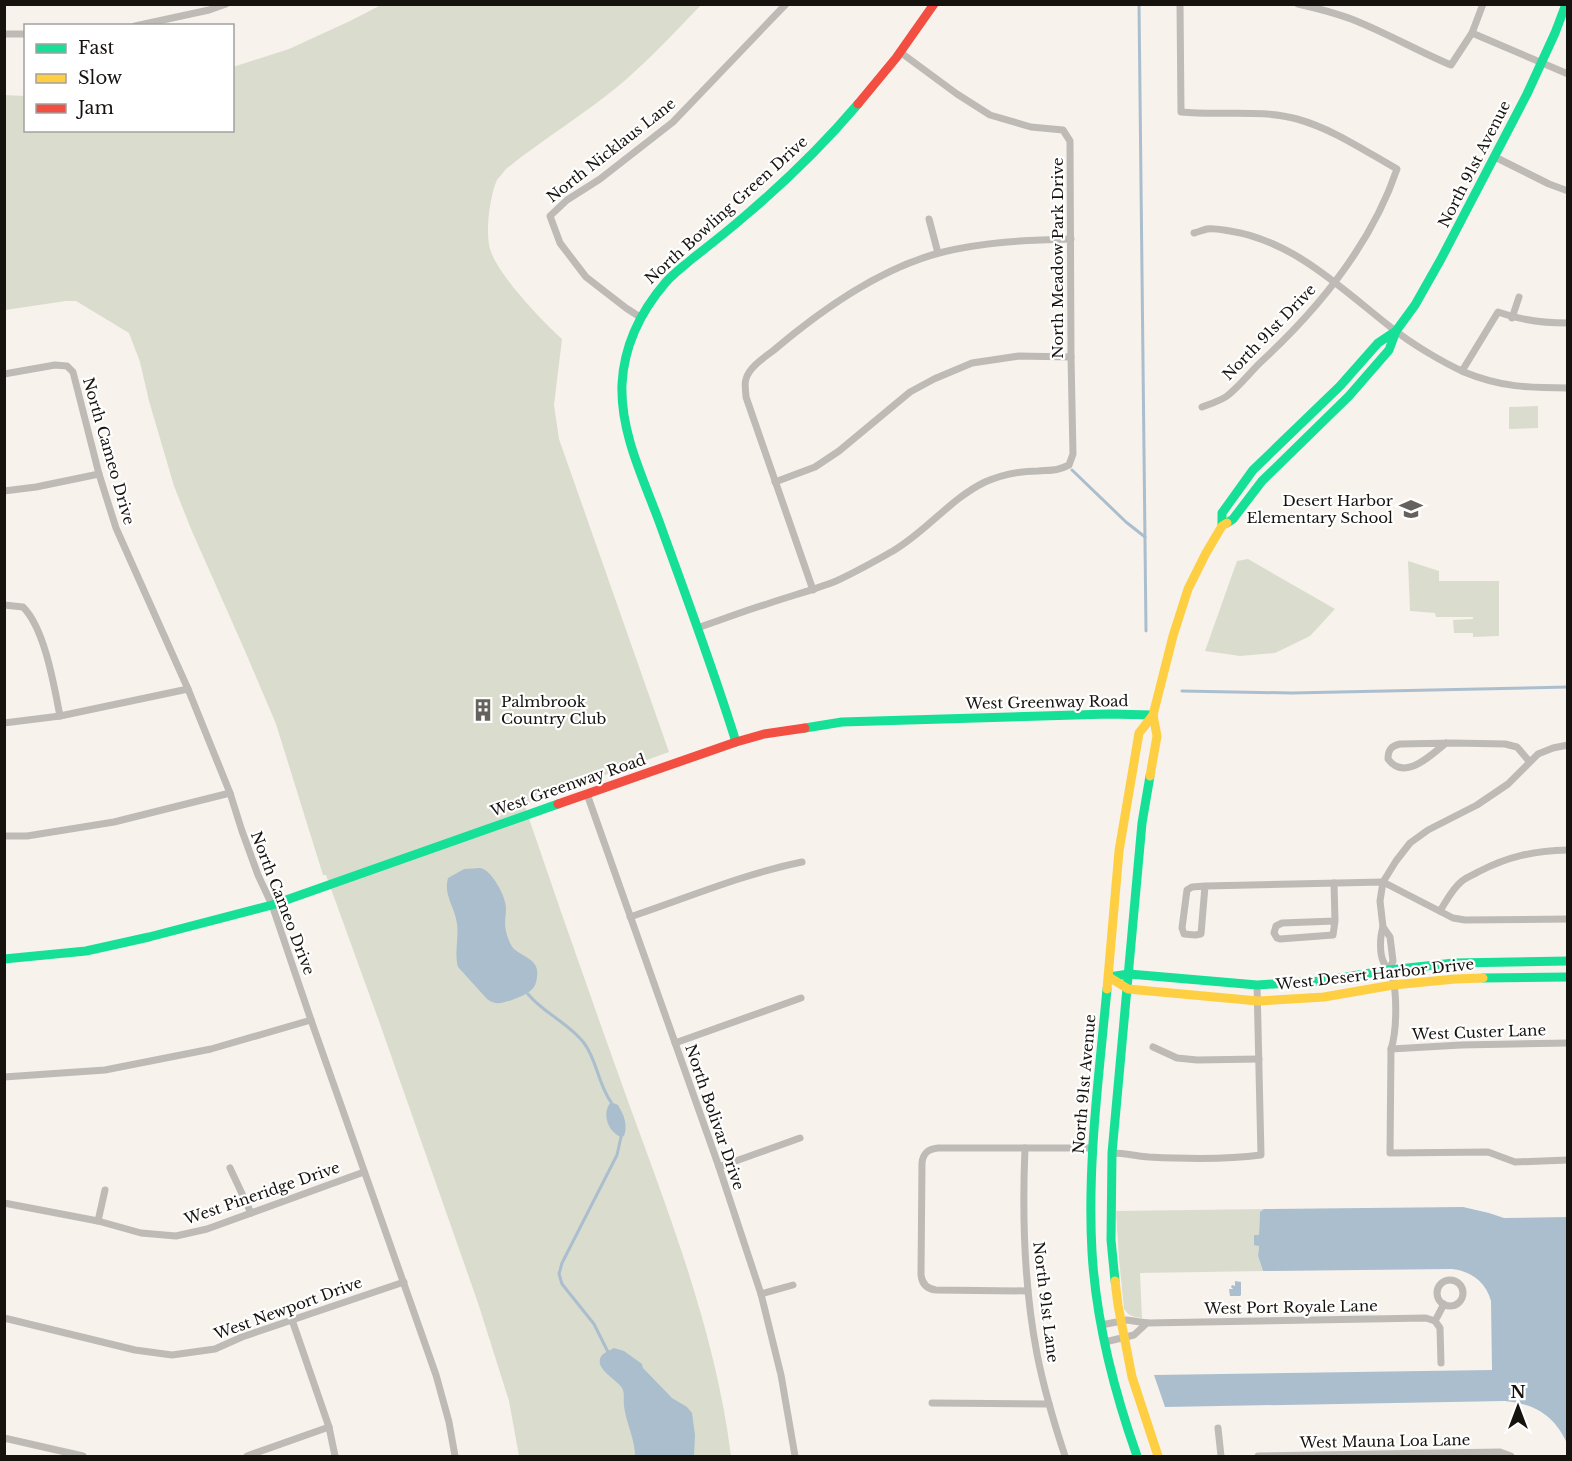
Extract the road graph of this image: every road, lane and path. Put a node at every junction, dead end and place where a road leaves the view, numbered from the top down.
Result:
1 (226, 4) edge
2 (786, 4) edge
3 (934, 4) edge
4 (1180, 4) edge
5 (1298, 4) edge
6 (1483, 4) edge
7 (1566, 4) edge
8 (144, 24) edge
9 (1472, 33) junction
10 (4, 34) edge
11 (24, 34) edge
12 (900, 52) junction
13 (1542, 63) junction
14 (1568, 74) edge
15 (1495, 157) junction
16 (1568, 191) edge
17 (929, 219) dead end
18 (1194, 233) dead end
19 (1071, 239) junction
20 (938, 253) junction
21 (1334, 283) junction
22 (1519, 297) dead end
23 (640, 317) junction
24 (1512, 318) junction
25 (1568, 323) edge
26 (1396, 332) junction
27 (1071, 357) junction
28 (1462, 371) junction
29 (4, 374) edge
30 (1568, 388) edge
31 (1202, 407) dead end
32 (1280, 444) junction
33 (1290, 453) junction
34 (99, 474) junction
35 (775, 482) junction
36 (4, 491) edge
37 (1222, 526) junction
38 (813, 590) junction
39 (4, 605) edge
40 (698, 628) junction
41 (188, 689) junction
42 (1153, 715) junction
43 (60, 716) junction
44 (4, 723) edge
45 (736, 742) junction
46 (1446, 743) junction
47 (1568, 745) edge
48 (1529, 762) junction
49 (230, 793) junction
50 (587, 794) junction
51 (4, 836) edge
52 (1568, 850) edge
53 (802, 862) dead end
54 (1383, 882) junction
55 (1334, 883) junction
56 (1205, 886) junction
57 (273, 905) junction
58 (1440, 911) junction
59 (630, 917) junction
60 (1568, 919) edge
61 (1335, 921) junction
62 (4, 959) edge
63 (1568, 961) edge
64 (1389, 970) junction
65 (1130, 974) junction
66 (1109, 977) junction
67 (1568, 977) edge
68 (1257, 985) junction
69 (1393, 985) junction
70 (1128, 988) junction
71 (801, 998) dead end
72 (1258, 1001) junction
73 (311, 1020) junction
74 (675, 1043) junction
75 (1568, 1043) edge
76 (1153, 1047) dead end
77 (1391, 1049) junction
78 (1259, 1059) junction
79 (4, 1077) edge
80 (800, 1138) dead end
81 (1025, 1148) junction
82 (1093, 1148) junction
83 (1112, 1153) junction
84 (1568, 1160) edge
85 (719, 1167) junction
86 (230, 1168) dead end
87 (364, 1172) junction
88 (105, 1190) dead end
89 (4, 1203) edge
90 (251, 1213) junction
91 (98, 1221) junction
92 (404, 1282) junction
93 (793, 1285) dead end
94 (1028, 1290) junction
95 (761, 1294) junction
96 (1444, 1304) dead end
97 (4, 1318) edge
98 (292, 1320) junction
99 (1120, 1321) junction
100 (1435, 1321) junction
101 (1147, 1323) junction
102 (1101, 1325) junction
103 (1123, 1337) junction
104 (1105, 1342) junction
105 (1441, 1363) dead end
106 (932, 1403) dead end
107 (1049, 1404) junction
108 (328, 1427) junction
109 (1218, 1428) dead end
110 (4, 1437) edge
111 (83, 1456) edge
112 (247, 1456) edge
113 (335, 1456) edge
114 (455, 1456) edge
115 (795, 1456) edge
116 (1065, 1456) edge
117 (1137, 1456) edge
118 (1158, 1456) edge
119 (1221, 1456) edge
120 (1258, 1456) edge
121 (1511, 1456) edge

1 - 8 street
2 - 23 street, North Nicklaus Lane
3 - 12 street, North Bowling Green Drive
4 - 21 street, North 91st Drive
5 - 9 street
6 - 9 street
7 - 13 street, North 91st Avenue
9 - 13 street
10 - 11 street
12 - 19 street, North Meadow Park Drive
12 - 23 street, North Bowling Green Drive
13 - 14 street
13 - 15 street, North 91st Avenue
15 - 16 street
15 - 26 street, North 91st Avenue
17 - 20 street
18 - 21 street
19 - 20 street
19 - 27 street, North Meadow Park Drive
20 - 35 street
21 - 26 street
21 - 31 street, North 91st Drive
22 - 24 street
23 - 40 street, North Bowling Green Drive
24 - 25 street
24 - 28 street
26 - 28 street
26 - 32 street, North 91st Avenue
26 - 33 street, North 91st Avenue
27 - 35 street
27 - 38 street, North Meadow Park Drive
28 - 30 street
29 - 34 street, North Cameo Drive
32 - 33 street
32 - 37 street, North 91st Avenue
33 - 37 street, North 91st Avenue
34 - 36 street
34 - 41 street, North Cameo Drive
35 - 38 street
37 - 42 street, North 91st Avenue
38 - 40 street
39 - 43 street
40 - 45 street, North Bowling Green Drive
41 - 43 street
41 - 49 street, North Cameo Drive
42 - 45 street, West Greenway Road
42 - 65 street, North 91st Avenue
42 - 66 street, North 91st Avenue
43 - 44 street
45 - 50 street, West Greenway Road
46 - 46 street
46 - 48 street
47 - 48 street
48 - 54 street
49 - 51 street
49 - 57 street, North Cameo Drive
50 - 57 street, West Greenway Road
50 - 59 street, North Bolivar Drive
52 - 58 street
53 - 59 street
54 - 55 street
54 - 58 street
54 - 64 street
55 - 56 street
55 - 61 street
56 - 56 street
57 - 62 street, West Greenway Road
57 - 73 street, North Cameo Drive
58 - 60 street
59 - 74 street, North Bolivar Drive
61 - 61 street
63 - 64 street, West Desert Harbor Drive
64 - 68 street, West Desert Harbor Drive
64 - 69 street
65 - 66 street, West Desert Harbor Drive
65 - 68 street, West Desert Harbor Drive
65 - 70 street, North 91st Avenue
66 - 70 street, West Desert Harbor Drive
66 - 82 street, North 91st Avenue
67 - 69 street, West Desert Harbor Drive
68 - 72 street
69 - 72 street, West Desert Harbor Drive
69 - 77 street
70 - 72 street, West Desert Harbor Drive
70 - 83 street, North 91st Avenue
71 - 74 street
72 - 78 street
73 - 79 street
73 - 87 street, North Cameo Drive
74 - 85 street, North Bolivar Drive
75 - 77 street, West Custer Lane
76 - 78 street
77 - 84 street
78 - 83 street
80 - 85 street
81 - 82 street
81 - 94 street, North 91st Lane
81 - 94 street
82 - 102 street, North 91st Avenue
83 - 99 street, North 91st Avenue
85 - 95 street, North Bolivar Drive
86 - 90 street
87 - 90 street, West Pineridge Drive
87 - 92 street, North Cameo Drive
88 - 91 street
89 - 91 street, West Pineridge Drive
90 - 91 street, West Pineridge Drive
92 - 98 street, West Newport Drive
92 - 114 street, North Cameo Drive
93 - 95 street
94 - 107 street, North 91st Lane
95 - 115 street, North Bolivar Drive
96 - 100 street
97 - 98 street, West Newport Drive
98 - 108 street
99 - 101 street, West Port Royale Lane
99 - 102 street, West Port Royale Lane
99 - 103 street, North 91st Avenue
100 - 101 street, West Port Royale Lane
100 - 105 street
101 - 103 street, West Port Royale Lane
102 - 104 street, North 91st Avenue
103 - 104 street, West Port Royale Lane
103 - 118 street, North 91st Avenue
104 - 117 street, North 91st Avenue
106 - 107 street
107 - 116 street, North 91st Lane
108 - 112 street
108 - 113 street
109 - 119 street
110 - 111 street
120 - 121 street, West Mauna Loa Lane

